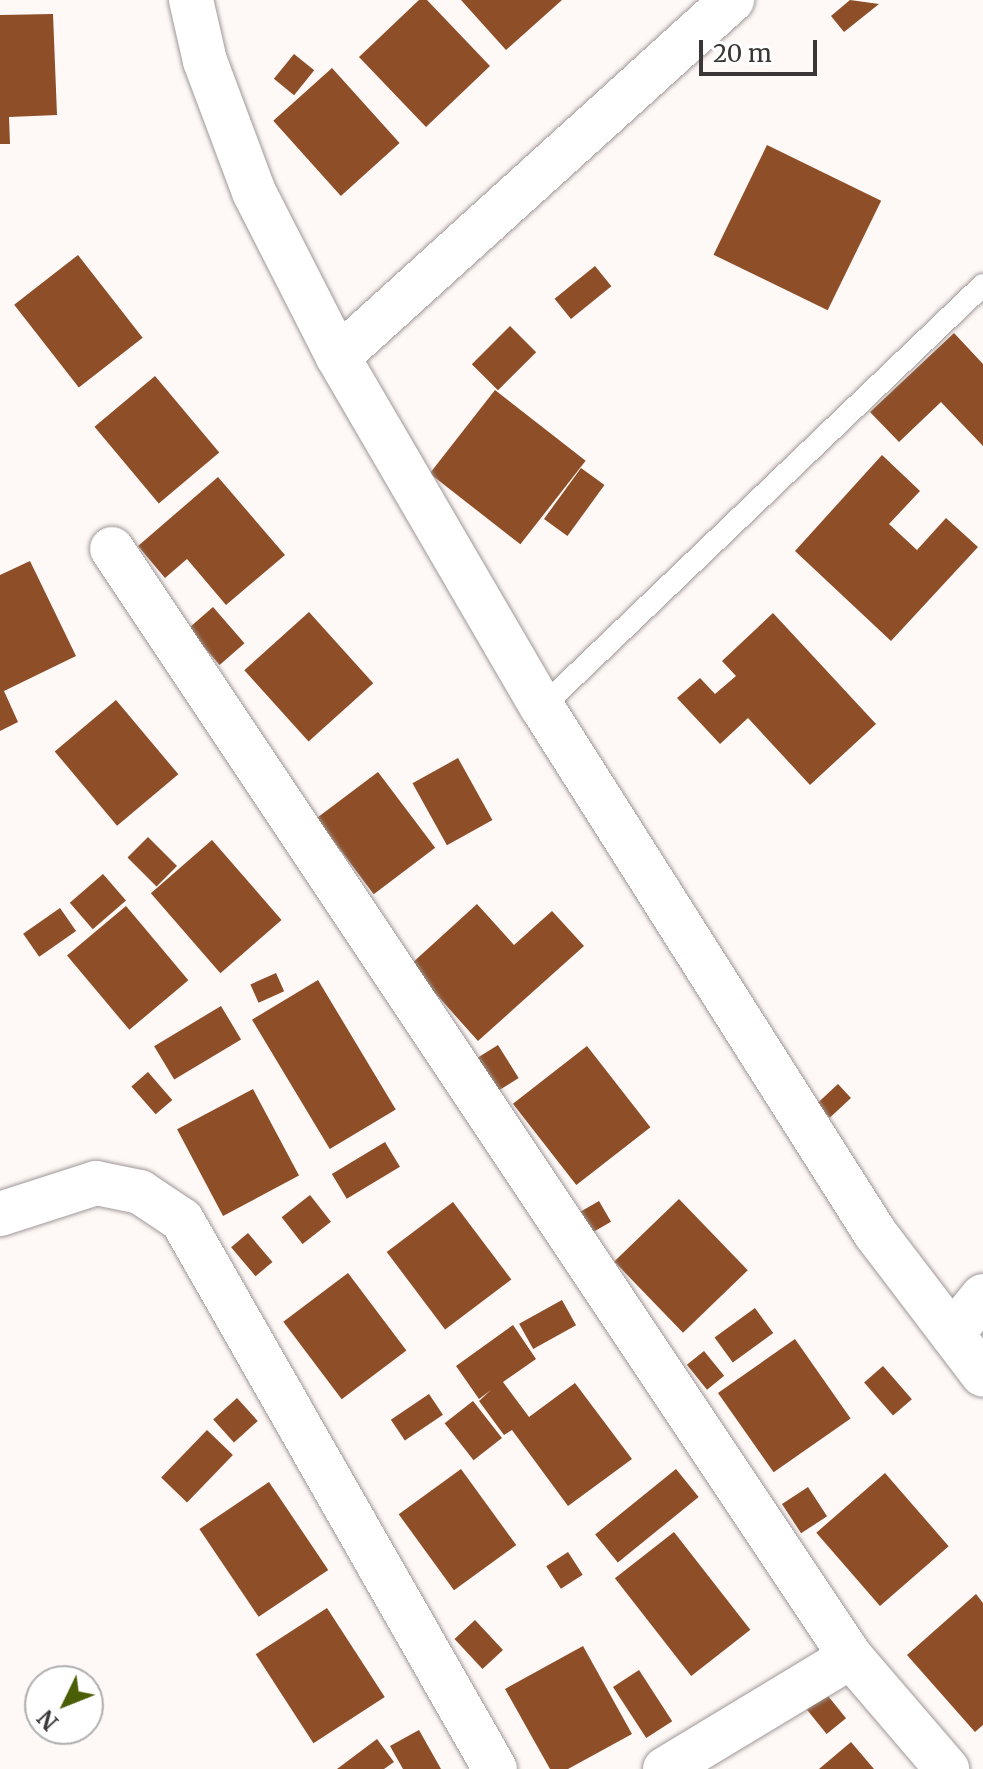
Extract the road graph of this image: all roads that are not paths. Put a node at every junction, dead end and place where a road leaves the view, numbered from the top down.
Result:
1 (191, 0) edge
2 (732, 0) edge
3 (983, 285) edge
4 (338, 357) junction
5 (112, 549) dead end
6 (542, 707) junction
7 (0, 1214) edge
8 (983, 1296) edge
9 (952, 1334) junction
10 (983, 1375) edge
11 (851, 1657) junction
12 (495, 1769) edge
13 (665, 1769) edge
14 (947, 1769) edge

1 - 4 street
2 - 4 street
3 - 6 lane
4 - 6 street
5 - 11 street
6 - 9 street
7 - 12 street
8 - 9 street
9 - 10 street
11 - 13 street
11 - 14 street

